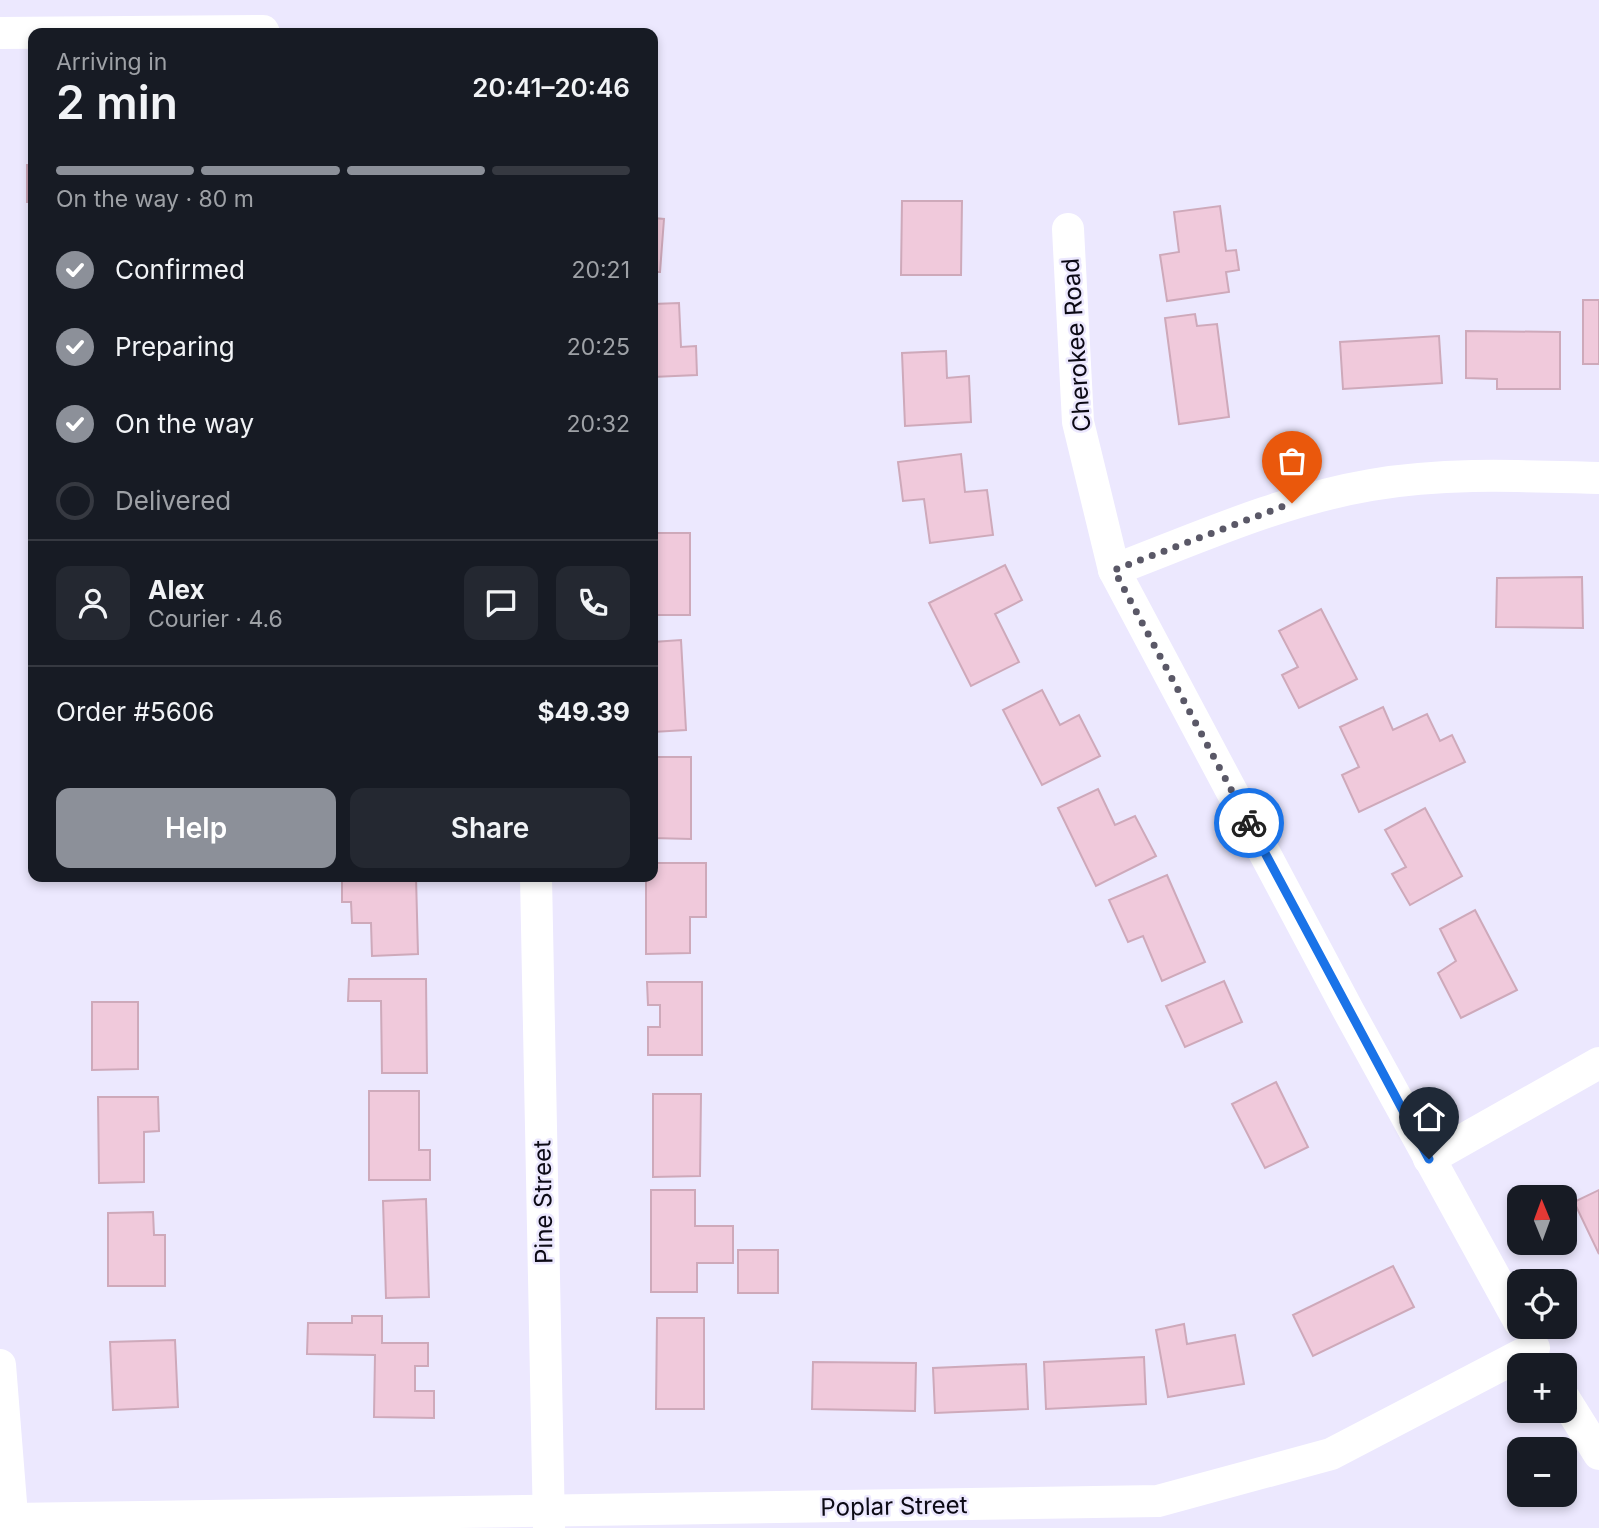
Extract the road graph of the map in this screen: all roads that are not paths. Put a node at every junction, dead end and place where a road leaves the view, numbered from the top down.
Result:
1 (0, 33) edge
2 (28, 33) edge
3 (1068, 229) dead end
4 (1599, 478) edge
5 (1114, 570) junction
6 (536, 882) edge
7 (1599, 1063) edge
8 (1429, 1159) junction
9 (1530, 1340) edge
10 (0, 1365) edge
11 (1577, 1419) edge
12 (1599, 1454) edge
13 (1160, 1515) edge
14 (549, 1520) edge
15 (13, 1523) edge

1 - 2 street
3 - 5 street, Cherokee Road
4 - 5 street
5 - 8 street, Cherokee Road
6 - 14 street, Pine Street
7 - 8 street
8 - 9 street, Cherokee Road
9 - 13 street, Poplar Street
10 - 15 street
11 - 12 street
13 - 14 street, Poplar Street
14 - 15 street, Poplar Street

